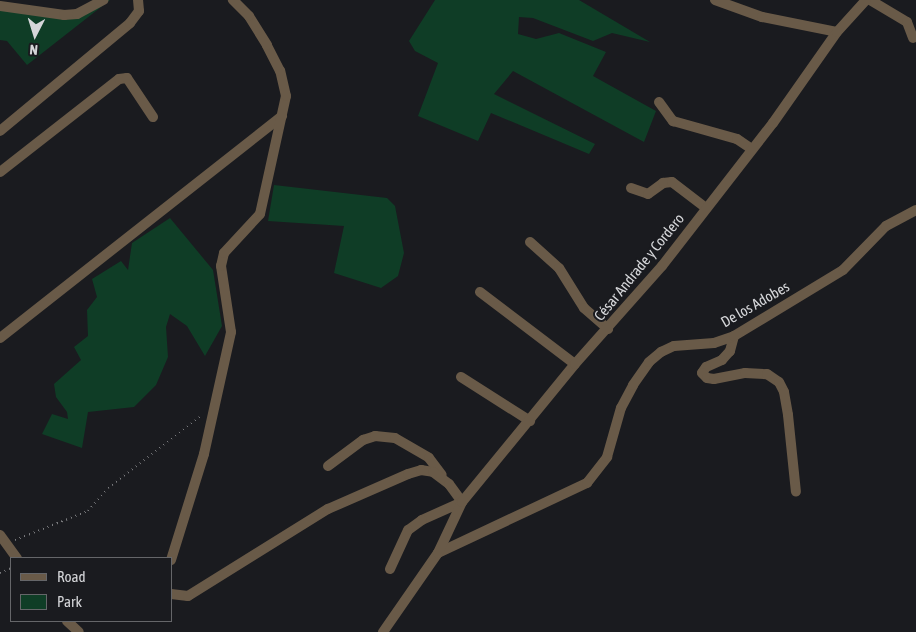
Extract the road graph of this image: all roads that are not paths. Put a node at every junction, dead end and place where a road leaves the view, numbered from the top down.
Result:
1 (103, 0) edge
2 (138, 0) edge
3 (233, 0) edge
4 (715, 0) edge
5 (868, 0) edge
6 (0, 6) edge
7 (837, 32) junction
8 (913, 38) dead end
9 (659, 102) dead end
10 (282, 116) junction
11 (153, 117) dead end
12 (0, 130) edge
13 (752, 149) junction
14 (0, 172) edge
15 (631, 188) dead end
16 (706, 208) junction
17 (916, 210) edge
18 (530, 242) dead end
19 (480, 292) dead end
20 (608, 329) junction
21 (734, 336) junction
22 (0, 338) edge
23 (575, 364) junction
24 (461, 377) dead end
25 (530, 421) junction
26 (328, 466) dead end
27 (449, 484) junction
28 (796, 492) dead end
29 (462, 502) junction
30 (3, 538) edge
31 (438, 553) junction
32 (16, 557) edge
33 (172, 557) edge
34 (390, 569) dead end
35 (172, 594) edge
36 (68, 622) edge
37 (79, 632) edge
38 (383, 632) edge

1 - 6 street
2 - 12 street
3 - 10 street
4 - 7 street
5 - 7 street, César Andrade y Cordero
5 - 8 street
7 - 13 street, César Andrade y Cordero
9 - 13 street
10 - 22 street
10 - 33 street
11 - 14 street
13 - 16 street, César Andrade y Cordero
15 - 16 street
16 - 20 street, César Andrade y Cordero
17 - 21 street, De los Adobes
18 - 20 street
19 - 23 street
20 - 23 street, César Andrade y Cordero
21 - 28 street
21 - 31 street, De los Adobes
23 - 25 street, César Andrade y Cordero
24 - 25 street
25 - 29 street, César Andrade y Cordero
26 - 27 street
27 - 29 street
27 - 35 street
29 - 31 street, César Andrade y Cordero
29 - 34 street
30 - 32 street
31 - 38 street, César Andrade y Cordero
36 - 37 street

